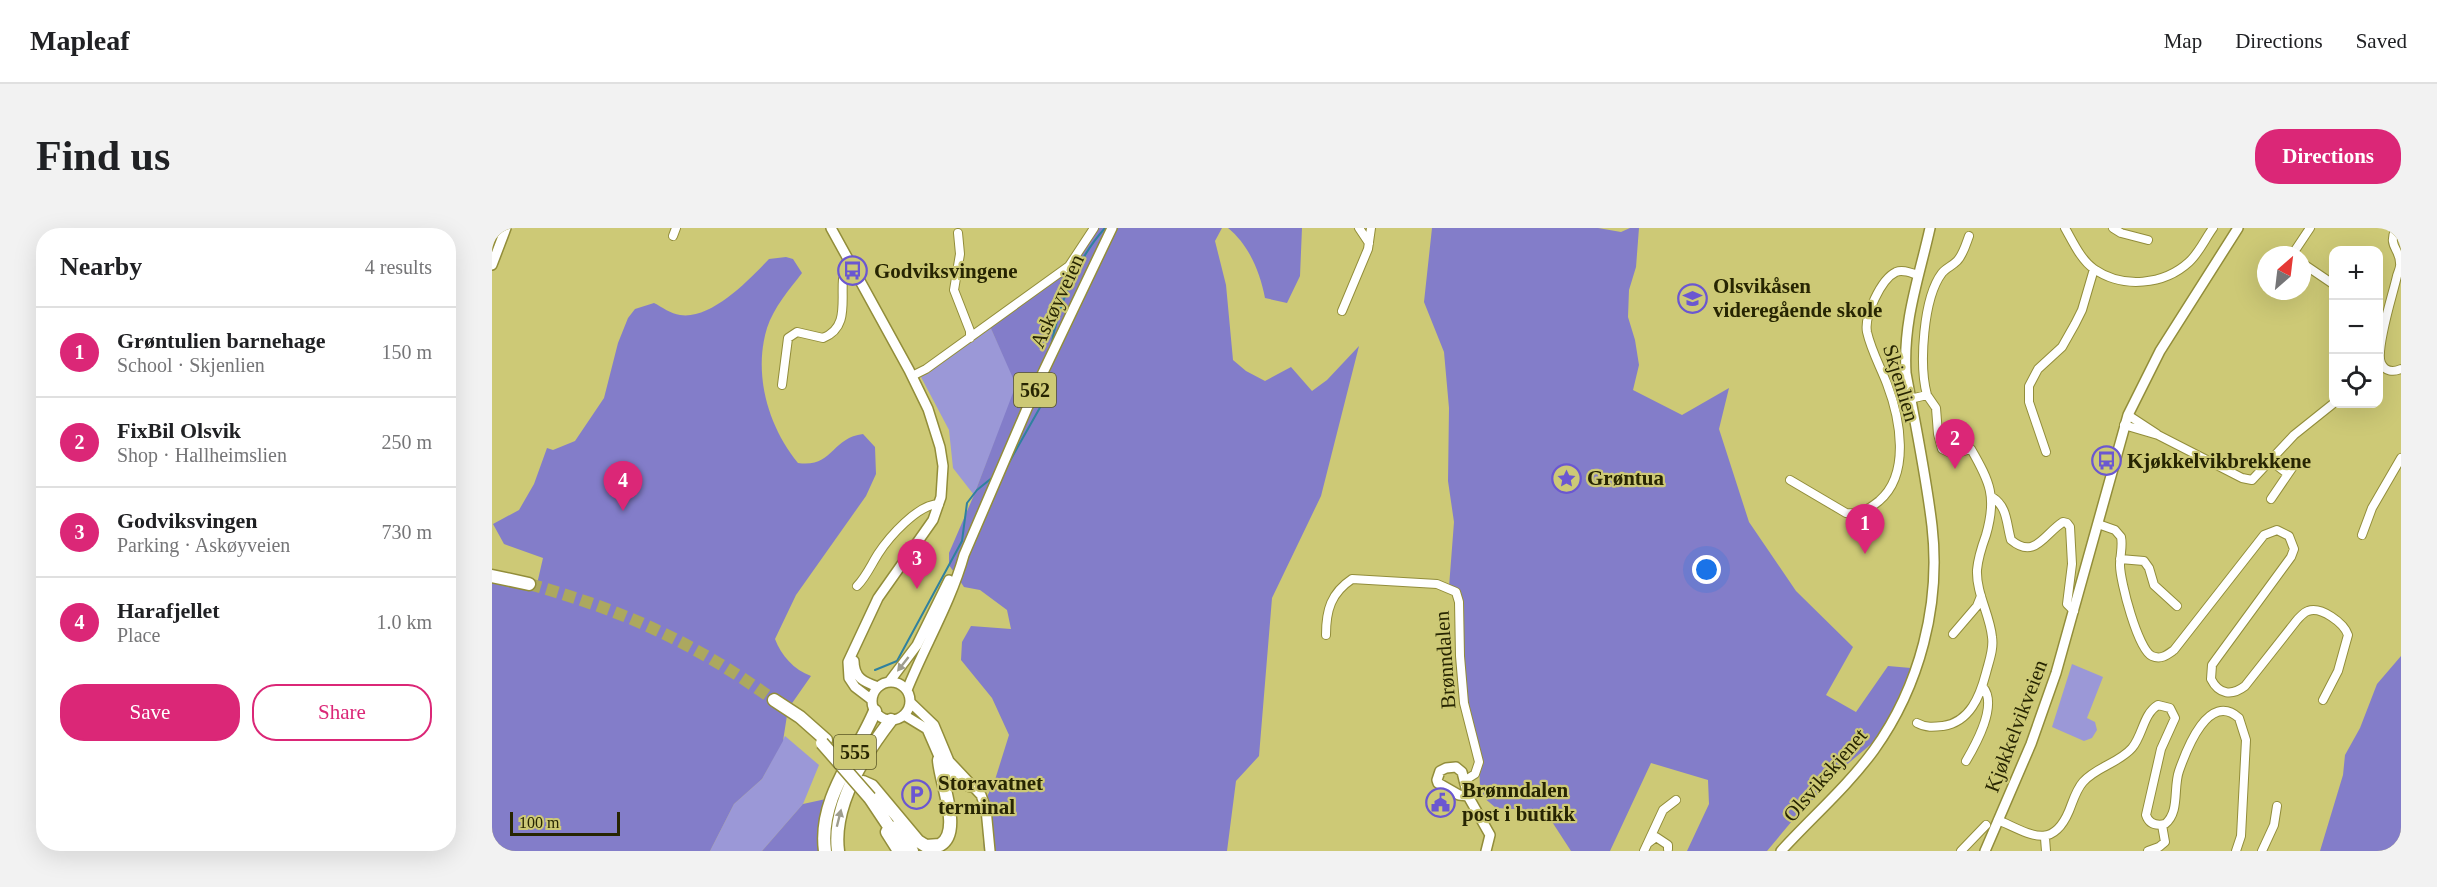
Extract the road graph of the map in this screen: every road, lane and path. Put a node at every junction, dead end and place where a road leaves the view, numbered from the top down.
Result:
1 (506, 228) edge
2 (831, 228) edge
3 (1094, 228) edge
4 (1112, 228) edge
5 (1359, 228) edge
6 (1371, 228) edge
7 (1930, 228) edge
8 (2065, 228) edge
9 (2114, 228) edge
10 (2213, 228) edge
11 (2238, 228) edge
12 (2310, 228) edge
13 (2396, 228) edge
14 (958, 233) dead end
15 (1968, 236) dead end
16 (2148, 240) dead end
17 (1369, 243) junction
18 (2298, 246) edge
19 (492, 265) edge
20 (2094, 269) junction
21 (2311, 269) edge
22 (855, 270) junction
23 (1918, 275) junction
24 (2329, 281) edge
25 (1342, 312) dead end
26 (970, 338) junction
27 (2401, 369) edge
28 (912, 376) junction
29 (782, 385) dead end
30 (1927, 395) junction
31 (1911, 399) junction
32 (2329, 407) edge
33 (2128, 415) junction
34 (2124, 425) junction
35 (2158, 435) junction
36 (2046, 452) dead end
37 (2401, 458) edge
38 (2271, 461) junction
39 (2297, 461) dead end
40 (2288, 474) junction
41 (1790, 480) dead end
42 (1992, 496) junction
43 (2271, 499) dead end
44 (939, 504) junction
45 (2098, 524) junction
46 (2362, 535) dead end
47 (964, 555) junction
48 (2120, 559) junction
49 (492, 576) edge
50 (529, 584) tunnel mouth
51 (857, 586) dead end
52 (1981, 596) junction
53 (2177, 606) dead end
54 (2074, 611) junction
55 (1953, 634) dead end
56 (1326, 635) dead end
57 (855, 646) junction
58 (889, 682) junction
59 (878, 687) junction
60 (1983, 687) junction
61 (907, 690) junction
62 (774, 700) tunnel mouth
63 (2323, 700) dead end
64 (910, 702) junction
65 (874, 706) junction
66 (904, 715) junction
67 (891, 720) junction
68 (1917, 723) dead end
69 (824, 742) junction
70 (939, 760) junction
71 (1966, 761) dead end
72 (1464, 781) junction
73 (983, 791) junction
74 (1468, 796) junction
75 (1677, 801) dead end
76 (2277, 806) dead end
77 (1998, 820) junction
78 (1986, 825) dead end
79 (2162, 825) junction
80 (893, 827) junction
81 (2045, 838) junction
82 (1646, 847) edge
83 (1668, 849) dead end
84 (825, 851) edge
85 (838, 851) edge
86 (899, 851) edge
87 (905, 851) edge
88 (912, 851) edge
89 (990, 851) edge
90 (1486, 851) edge
91 (1781, 851) edge
92 (1961, 851) edge
93 (1984, 851) edge
94 (2046, 851) edge
95 (2148, 851) edge
96 (2236, 851) edge
97 (2262, 851) edge

1 - 19 main road
2 - 22 main road
3 - 26 street
4 - 47 main road, Askøyveien / 562
5 - 17 street
6 - 17 street
7 - 23 main road, Olsvikskjenet
8 - 20 street
9 - 16 street
10 - 20 street
11 - 33 main road, Kjøkkelvikveien
12 - 18 street
13 - 27 street
14 - 26 street
15 - 30 street
17 - 25 street
20 - 36 street
21 - 24 street
22 - 28 main road
22 - 29 street
23 - 31 main road, Olsvikskjenet
23 - 41 street, Skjenlien
26 - 28 street
28 - 44 main road
30 - 31 street
30 - 42 street
31 - 91 main road, Olsvikskjenet
32 - 38 street
33 - 34 main road, Kjøkkelvikveien
33 - 35 street
34 - 35 street
34 - 45 main road, Kjøkkelvikveien
35 - 38 street
37 - 46 street
38 - 40 street
39 - 40 street
40 - 43 street
42 - 52 street
42 - 54 street, Kjøkkelvikveien
44 - 51 street
44 - 57 main road
45 - 48 street
45 - 54 main road, Kjøkkelvikveien
47 -> 58 main road, Askøyveien / 562
47 - 61 main road, Askøyveien / 562
48 - 53 street
48 - 63 street
49 - 50 highway
52 - 55 street
52 - 60 street
54 - 77 main road, Kjøkkelvikveien
56 - 72 street, Brønndalen
57 - 59 main road
57 - 65 main road
58 - 59 main road, 562
58 - 61 main road
59 - 65 main road
60 - 68 street
60 - 71 street
61 - 64 main road
62 - 69 highway, 555
64 - 66 main road
64 - 73 main road
65 - 67 main road
65 - 84 highway, 555
66 - 67 main road
66 - 70 main road
85 -> 67 highway, 555
69 - 80 highway, 555
69 - 80 highway, 555, bridge
70 - 73 main road
70 - 80 highway, 555
72 - 74 main road
72 - 74 main road
73 - 89 main road
74 - 90 main road
75 - 82 street
76 - 97 street
77 - 81 street
77 - 93 main road, Kjøkkelvikveien
78 - 92 street
79 - 81 street
79 - 95 street
79 - 96 street
80 - 86 highway, 555
80 - 87 highway, 555
80 - 88 highway, 555
81 - 94 street
82 - 83 street

